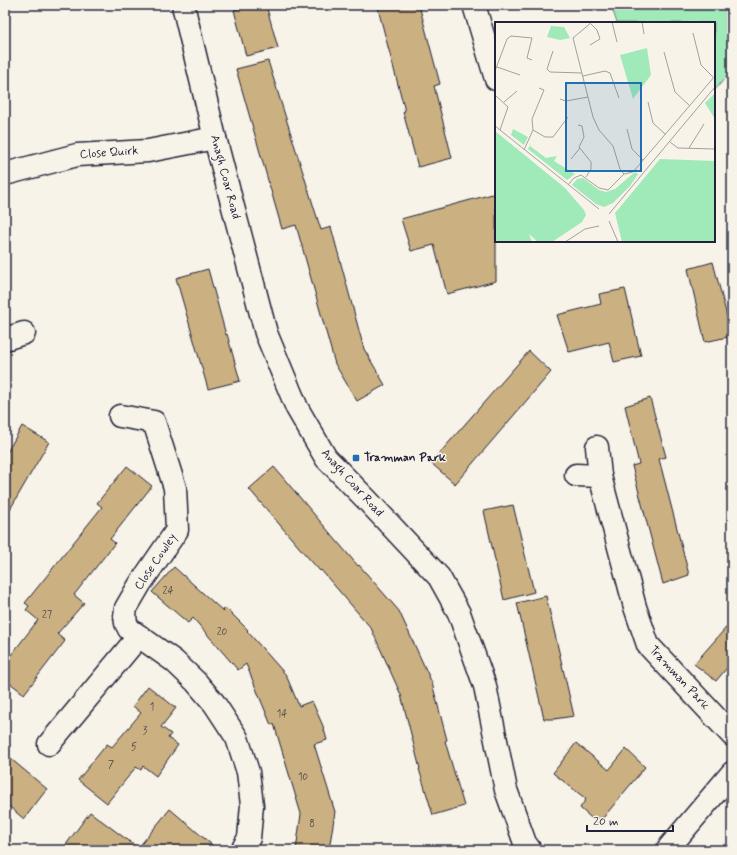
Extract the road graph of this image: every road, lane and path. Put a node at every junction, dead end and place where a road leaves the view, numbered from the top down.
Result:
1 (183, 5) edge
2 (474, 5) edge
3 (495, 76) edge
4 (215, 138) junction
5 (5, 174) edge
6 (120, 416) dead end
7 (597, 447) dead end
8 (576, 475) dead end
9 (600, 476) junction
10 (139, 636) junction
11 (732, 735) edge
12 (49, 744) dead end
13 (732, 773) edge
14 (242, 850) edge
15 (530, 850) edge
16 (667, 850) edge

1 - 4 street, Anagh Coar Road
2 - 3 street
4 - 5 street, Close Quirk
4 - 15 street, Anagh Coar Road
6 - 10 street, Close Cowley
7 - 9 street, Tramman Park
8 - 9 street
9 - 11 street, Tramman Park
10 - 12 street
10 - 14 street, Close Cowley
13 - 16 street

